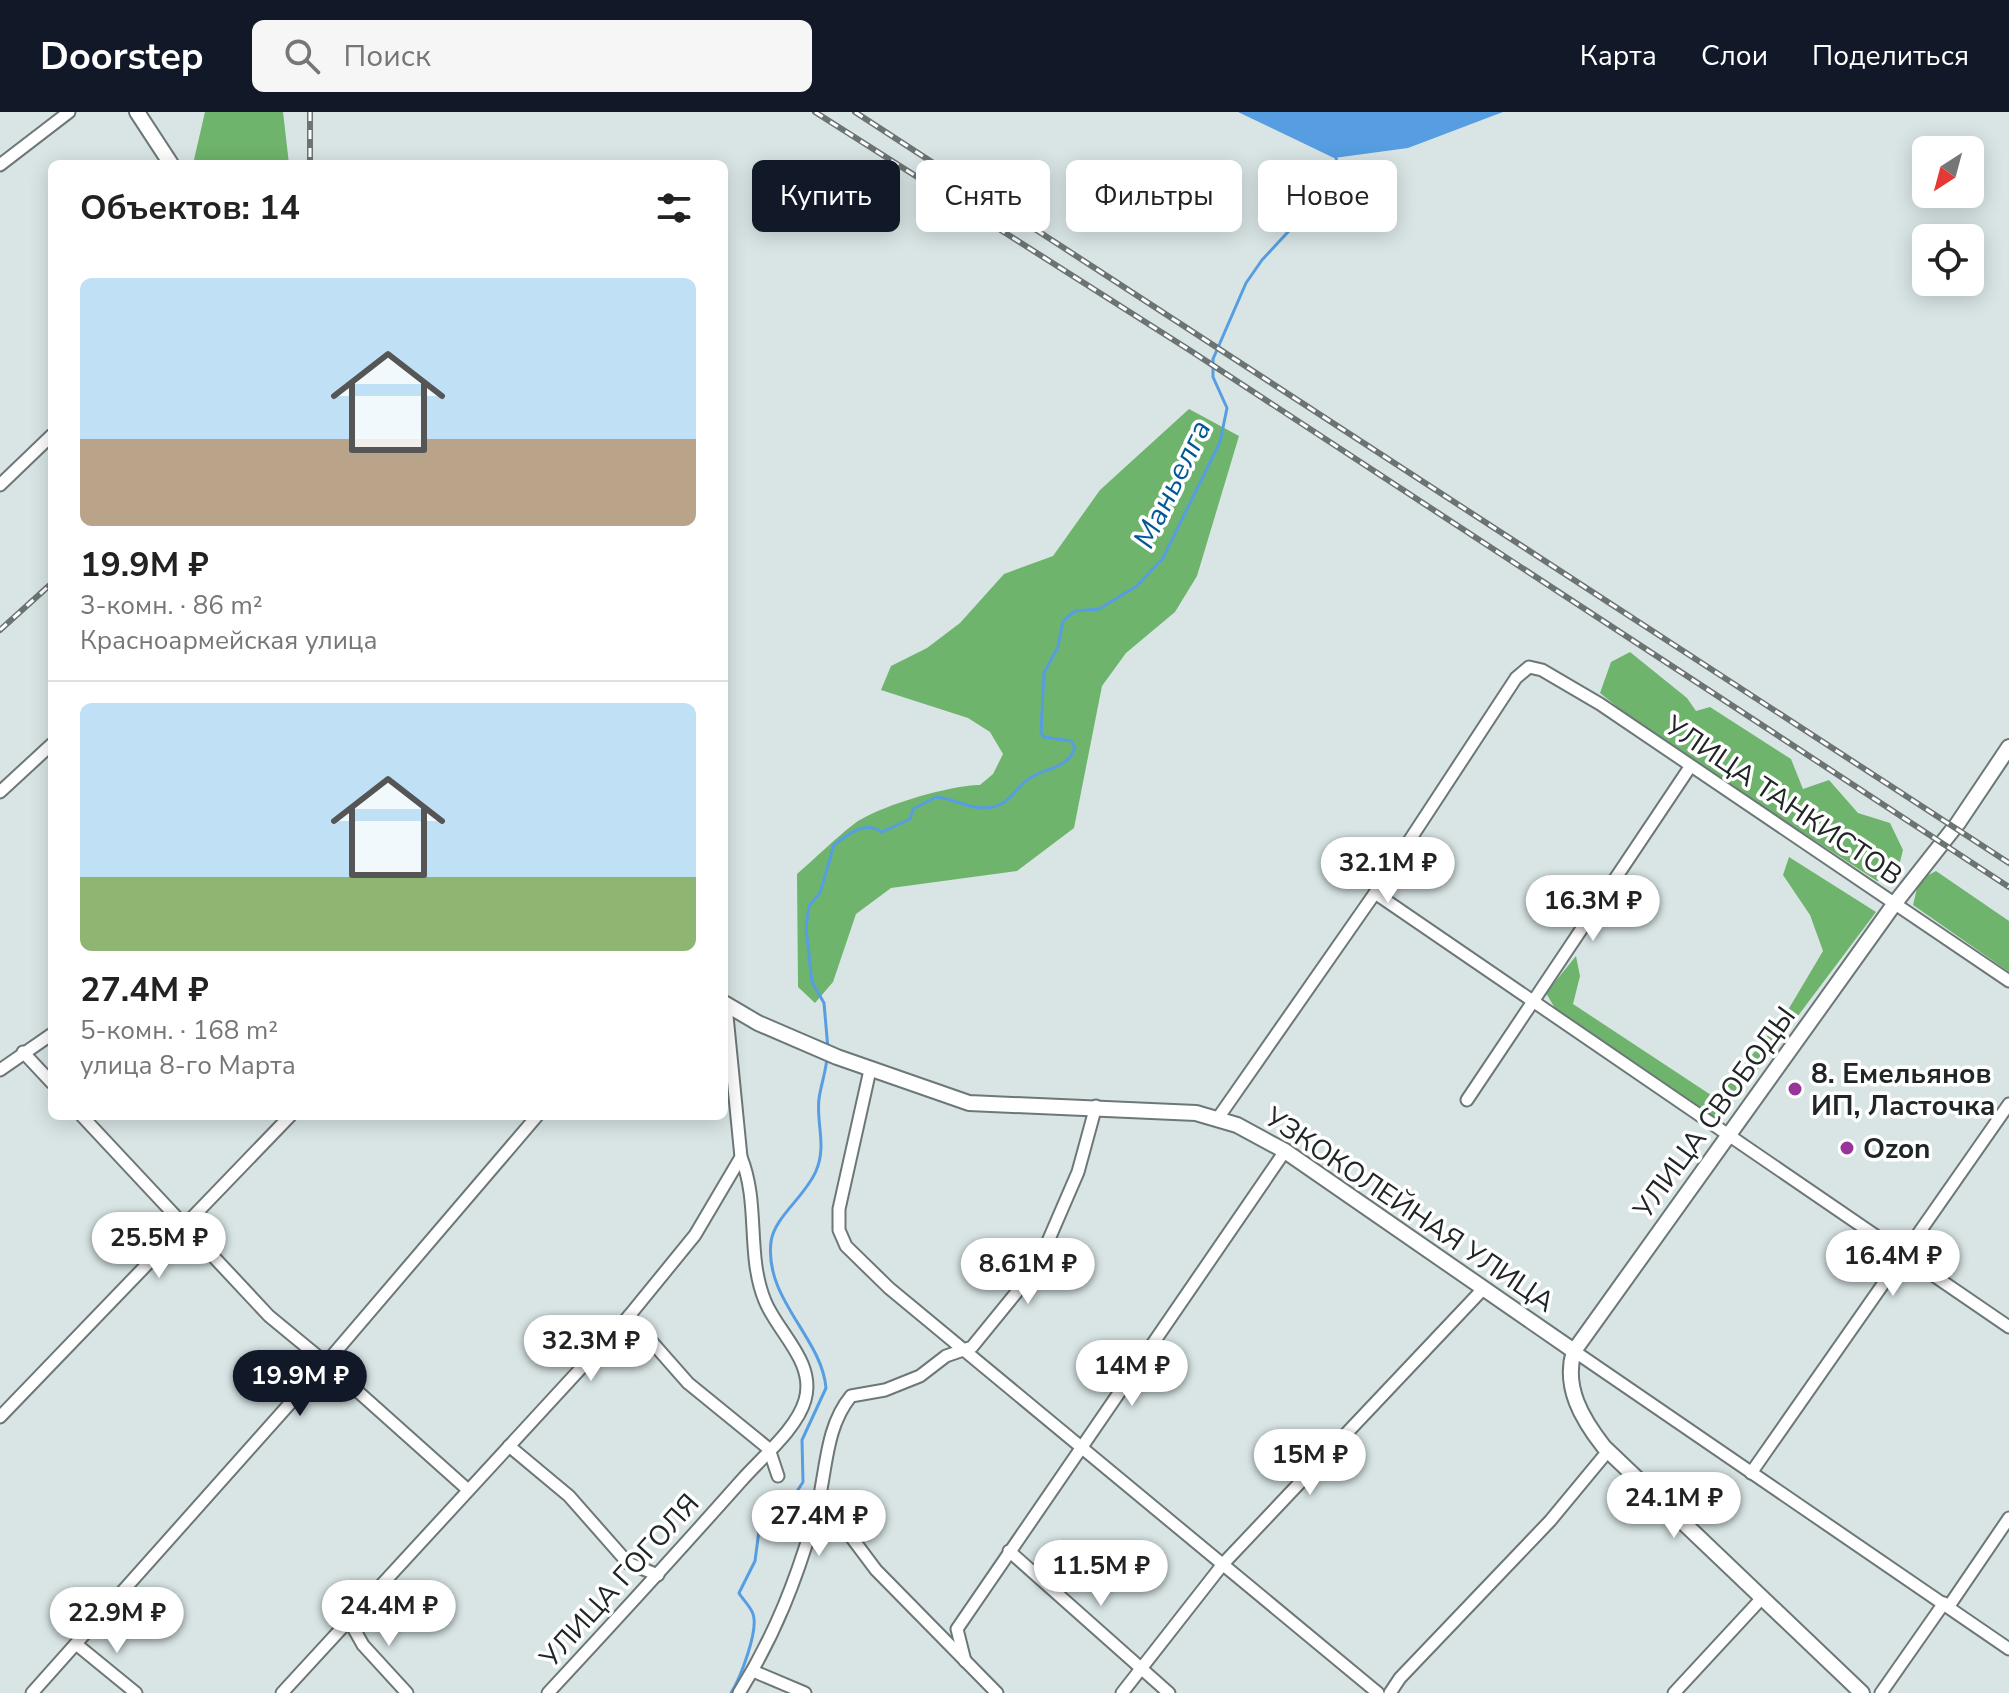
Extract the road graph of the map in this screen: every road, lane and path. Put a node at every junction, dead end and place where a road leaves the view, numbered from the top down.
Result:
1 (69, 112) edge
2 (137, 112) edge
3 (168, 160) edge
4 (0, 165) edge
5 (48, 439) edge
6 (0, 485) edge
7 (2009, 747) edge
8 (48, 748) edge
9 (1690, 767) junction
10 (0, 792) edge
11 (1375, 893) junction
12 (1895, 903) junction
13 (2009, 981) edge
14 (1533, 1002) junction
15 (728, 1005) edge
16 (728, 1033) edge
17 (48, 1036) edge
18 (23, 1052) junction
19 (0, 1070) edge
20 (870, 1070) junction
21 (48, 1079) edge
22 (1467, 1100) dead end
23 (2009, 1104) edge
24 (1096, 1106) junction
25 (1218, 1118) junction
26 (86, 1120) edge
27 (286, 1120) edge
28 (534, 1120) edge
29 (1729, 1136) junction
30 (1285, 1151) junction
31 (741, 1157) junction
32 (187, 1227) junction
33 (1902, 1254) junction
34 (1483, 1289) junction
35 (629, 1316) junction
36 (2009, 1327) edge
37 (1574, 1351) junction
38 (965, 1352) junction
39 (326, 1363) junction
40 (0, 1417) edge
41 (509, 1446) junction
42 (1083, 1447) junction
43 (769, 1449) junction
44 (1608, 1451) junction
45 (1751, 1473) junction
46 (778, 1476) dead end
47 (467, 1489) junction
48 (810, 1510) junction
49 (2009, 1518) edge
50 (1009, 1551) junction
51 (1223, 1564) junction
52 (658, 1575) junction
53 (1762, 1598) junction
54 (1947, 1604) junction
55 (349, 1620) junction
56 (76, 1644) junction
57 (2009, 1649) edge
58 (965, 1661) junction
59 (1143, 1668) junction
60 (753, 1671) junction
61 (32, 1693) edge
62 (136, 1693) edge
63 (282, 1693) edge
64 (407, 1693) edge
65 (548, 1693) edge
66 (739, 1693) edge
67 (805, 1693) edge
68 (997, 1693) edge
69 (1122, 1693) edge
70 (1169, 1693) edge
71 (1378, 1693) edge
72 (1390, 1693) edge
73 (1674, 1693) edge
74 (1862, 1693) edge
75 (1881, 1693) edge

1 - 4 street
2 - 3 street
5 - 6 street
7 - 12 street, УЛИЦА СВОБОДЫ
8 - 10 street
9 - 11 street, УЛИЦА ТАНКИСТОВ
9 - 12 street, УЛИЦА ТАНКИСТОВ
9 - 14 street
11 - 14 street
11 - 25 street
12 - 13 street, УЛИЦА ТАНКИСТОВ
12 - 29 street, УЛИЦА СВОБОДЫ
14 - 22 street
14 - 29 street
15 - 20 street, УЗКОКОЛЕЙНАЯ УЛИЦА
16 - 31 street, УЛИЦА ГОГОЛЯ
17 - 18 street
18 - 19 street
18 - 21 street
20 - 24 street, УЗКОКОЛЕЙНАЯ УЛИЦА
20 - 38 street
23 - 33 street
24 - 25 street, УЗКОКОЛЕЙНАЯ УЛИЦА
24 - 38 street
25 - 30 street, УЗКОКОЛЕЙНАЯ УЛИЦА
26 - 32 street
27 - 32 street
28 - 39 street
29 - 33 street
29 - 37 street, УЛИЦА СВОБОДЫ
30 - 34 street, УЗКОКОЛЕЙНАЯ УЛИЦА
30 - 42 street
31 - 35 street
31 - 43 street, УЛИЦА ГОГОЛЯ
32 - 39 street
32 - 40 street
33 - 36 street
33 - 45 street
34 - 37 street, УЗКОКОЛЕЙНАЯ УЛИЦА
34 - 51 street
35 - 41 street
35 - 43 street
37 - 44 street
37 - 45 street
38 - 42 street
38 - 48 street
39 - 47 street
39 - 56 street
41 - 47 street
41 - 52 street
42 - 50 street
42 - 51 street
43 - 46 street
43 - 52 street, УЛИЦА ГОГОЛЯ
44 - 53 street
44 - 72 street
45 - 54 street
47 - 55 street
48 - 58 street
48 - 60 street
49 - 54 street
50 - 58 street
50 - 59 street
51 - 59 street
51 - 71 street
52 - 65 street, УЛИЦА ГОГОЛЯ
53 - 73 street
53 - 74 street
54 - 57 street
54 - 75 street
55 - 63 street
55 - 64 street
56 - 61 street
56 - 62 street
58 - 68 street
59 - 69 street
59 - 70 street
60 - 66 street
60 - 67 street

